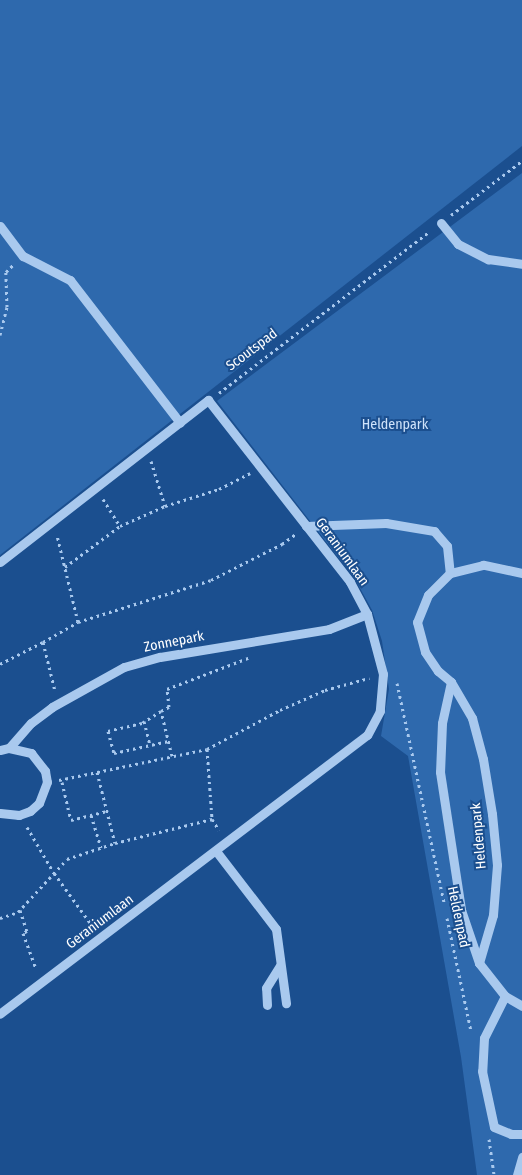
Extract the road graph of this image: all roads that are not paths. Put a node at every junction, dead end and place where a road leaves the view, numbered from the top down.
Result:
1 (441, 223) road end
2 (0, 226) edge
3 (522, 264) edge
4 (180, 423) junction
5 (306, 526) junction
6 (0, 562) edge
7 (450, 573) junction
8 (522, 573) edge
9 (367, 614) junction
10 (451, 682) junction
11 (5, 749) edge
12 (0, 812) edge
13 (216, 851) junction
14 (479, 963) junction
15 (280, 966) junction
16 (505, 996) junction
17 (286, 1003) dead end
18 (266, 1005) dead end
19 (522, 1006) edge
20 (0, 1014) edge
21 (522, 1134) edge
22 (522, 1157) edge
23 (517, 1175) edge

1 - 3 street
2 - 4 street
4 - 5 street, Geraniumlaan
4 - 6 street
5 - 7 street
5 - 9 street, Geraniumlaan
7 - 8 street
7 - 10 street, Heldenpark
9 - 11 street, Zonnepark
9 - 13 street, Geraniumlaan
10 - 14 street, Heldenpark
10 - 14 street, Heldenpark
11 - 12 street, Zonnepark
13 - 15 street
13 - 20 street, Geraniumlaan
14 - 16 street, Heldenpark
15 - 17 street
15 - 18 street
16 - 19 street, Heldenpark
16 - 21 street
22 - 23 street

